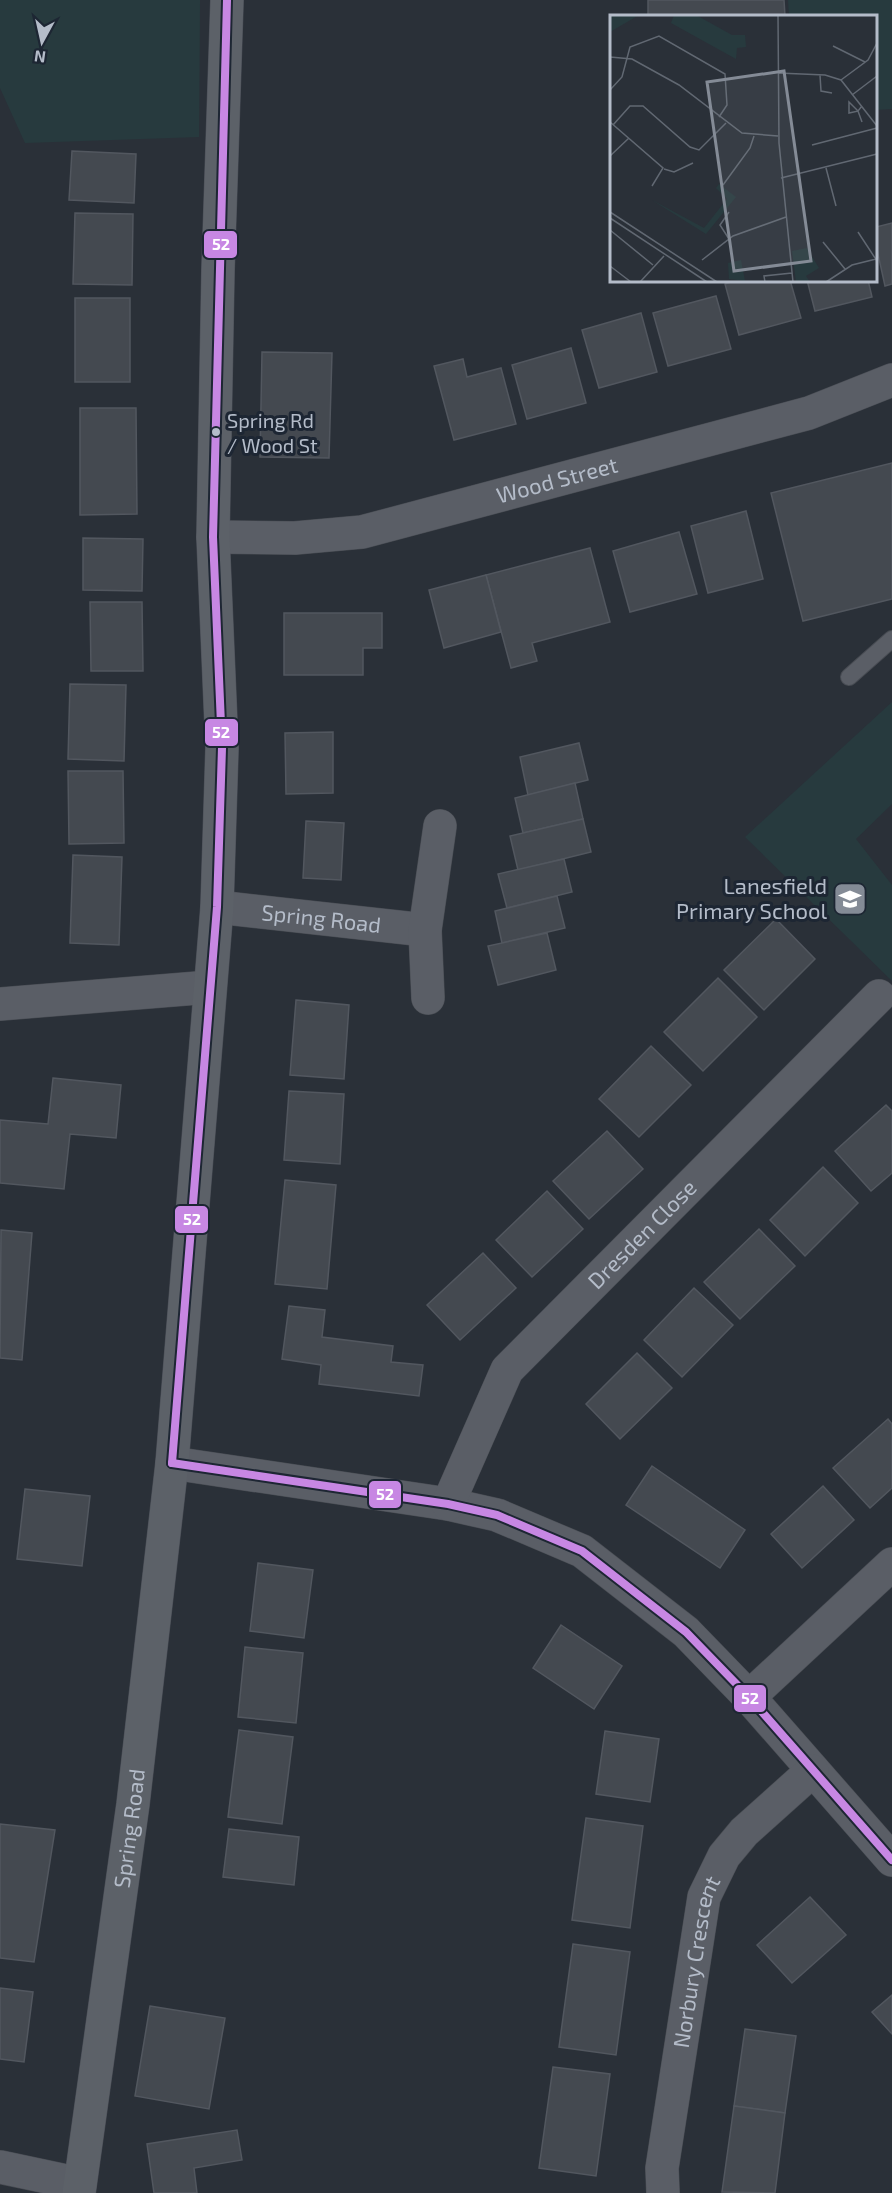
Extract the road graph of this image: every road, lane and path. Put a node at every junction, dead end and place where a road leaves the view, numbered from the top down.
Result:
1 (228, 0) edge
2 (892, 381) edge
3 (213, 537) junction
4 (892, 639) edge
5 (849, 677) dead end
6 (440, 826) dead end
7 (217, 907) junction
8 (425, 930) junction
9 (210, 987) junction
10 (879, 996) dead end
11 (428, 998) dead end
12 (0, 1004) edge
13 (172, 1463) junction
14 (448, 1503) junction
15 (892, 1564) edge
16 (749, 1697) junction
17 (812, 1771) junction
18 (892, 1860) edge
19 (0, 2167) edge
20 (79, 2189) edge
21 (663, 2193) edge

1 - 3 main road, Spring Road
2 - 3 street, Wood Street
3 - 7 main road, Spring Road
4 - 5 lane
6 - 8 street
7 - 8 street, Spring Road
7 - 9 main road, Spring Road
8 - 11 street
9 - 12 street
9 - 13 main road, Spring Road
10 - 14 street, Dresden Close
13 - 14 street
13 - 20 main road, Spring Road
14 - 16 street
15 - 16 street
16 - 17 street
17 - 18 street
17 - 21 street, Norbury Crescent
19 - 20 street

